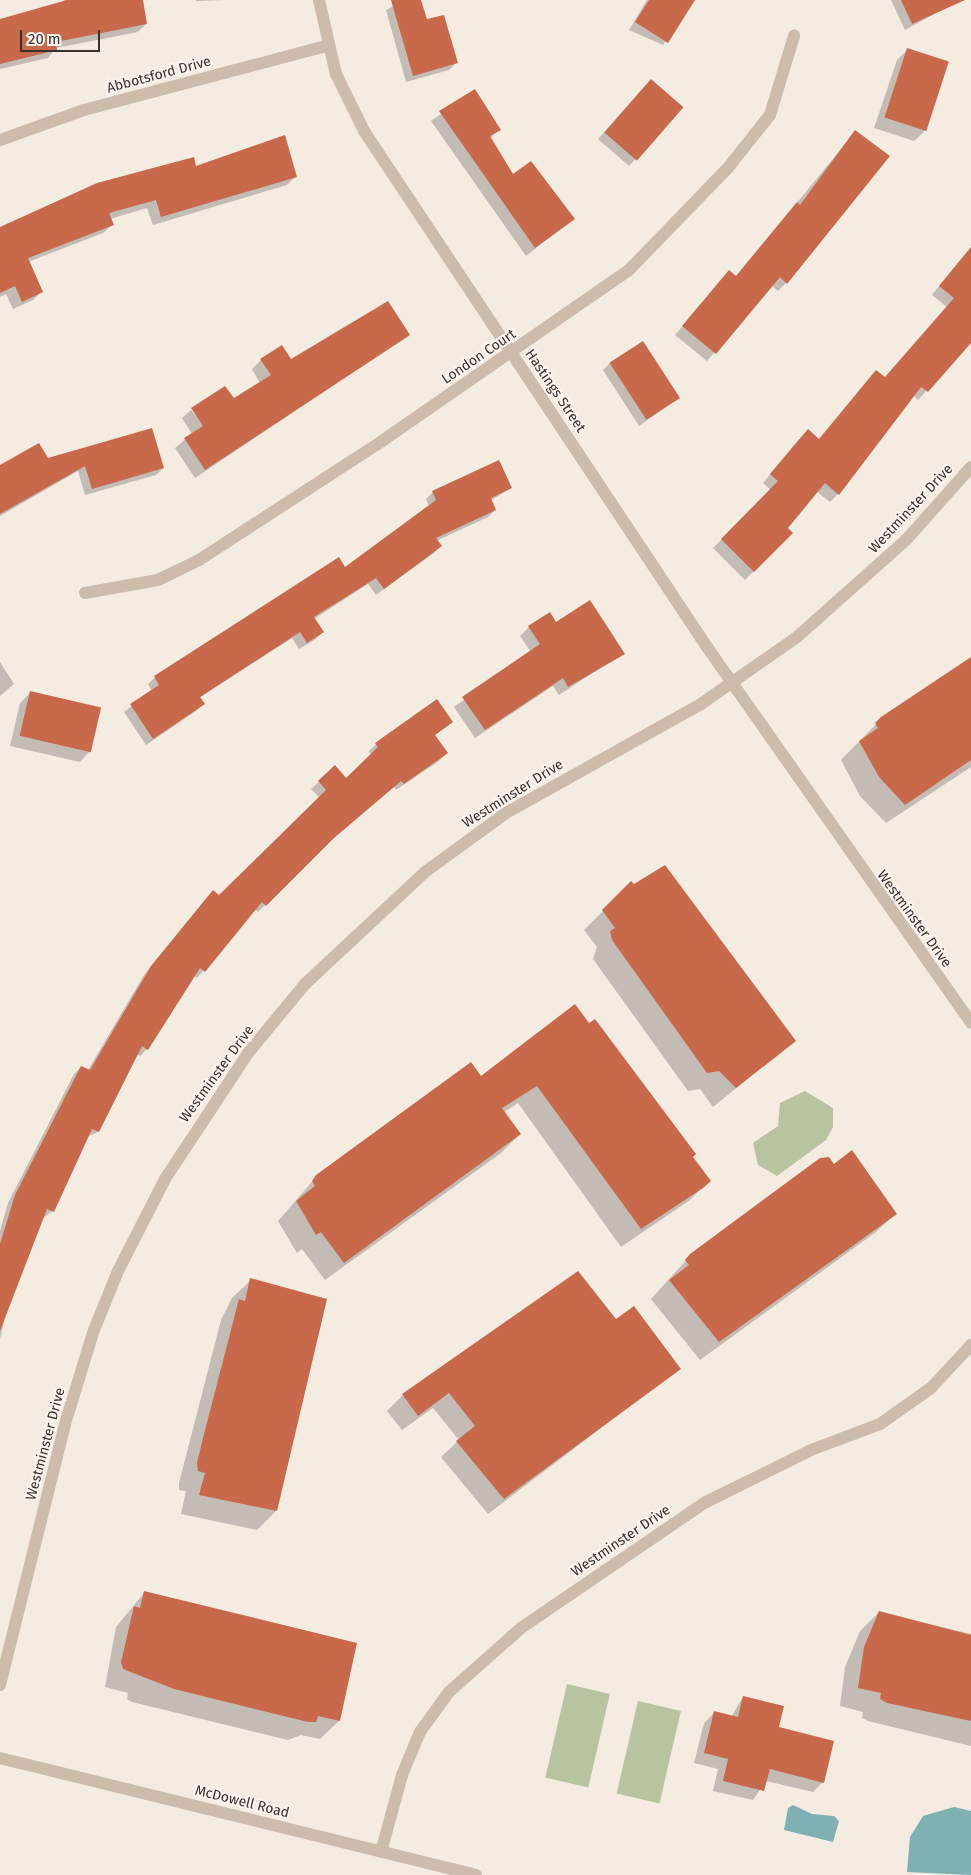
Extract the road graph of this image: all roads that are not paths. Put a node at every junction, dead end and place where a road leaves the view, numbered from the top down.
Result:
1 (318, 0) edge
2 (794, 36) dead end
3 (328, 46) junction
4 (0, 140) edge
5 (512, 353) junction
6 (971, 467) edge
7 (85, 593) dead end
8 (733, 684) junction
9 (971, 1022) edge
10 (971, 1345) edge
11 (0, 1685) edge
12 (0, 1758) edge
13 (381, 1852) junction
14 (476, 1875) edge

1 - 3 street, Hastings Street
2 - 5 street, London Court
3 - 4 street, Abbotsford Drive
3 - 5 street, Hastings Street
5 - 7 street, London Court
5 - 8 street, Hastings Street
6 - 8 street, Westminster Drive
8 - 9 street, Westminster Drive
8 - 11 street, Westminster Drive
10 - 13 street, Westminster Drive
12 - 13 street, McDowell Road
13 - 14 street, McDowell Road

